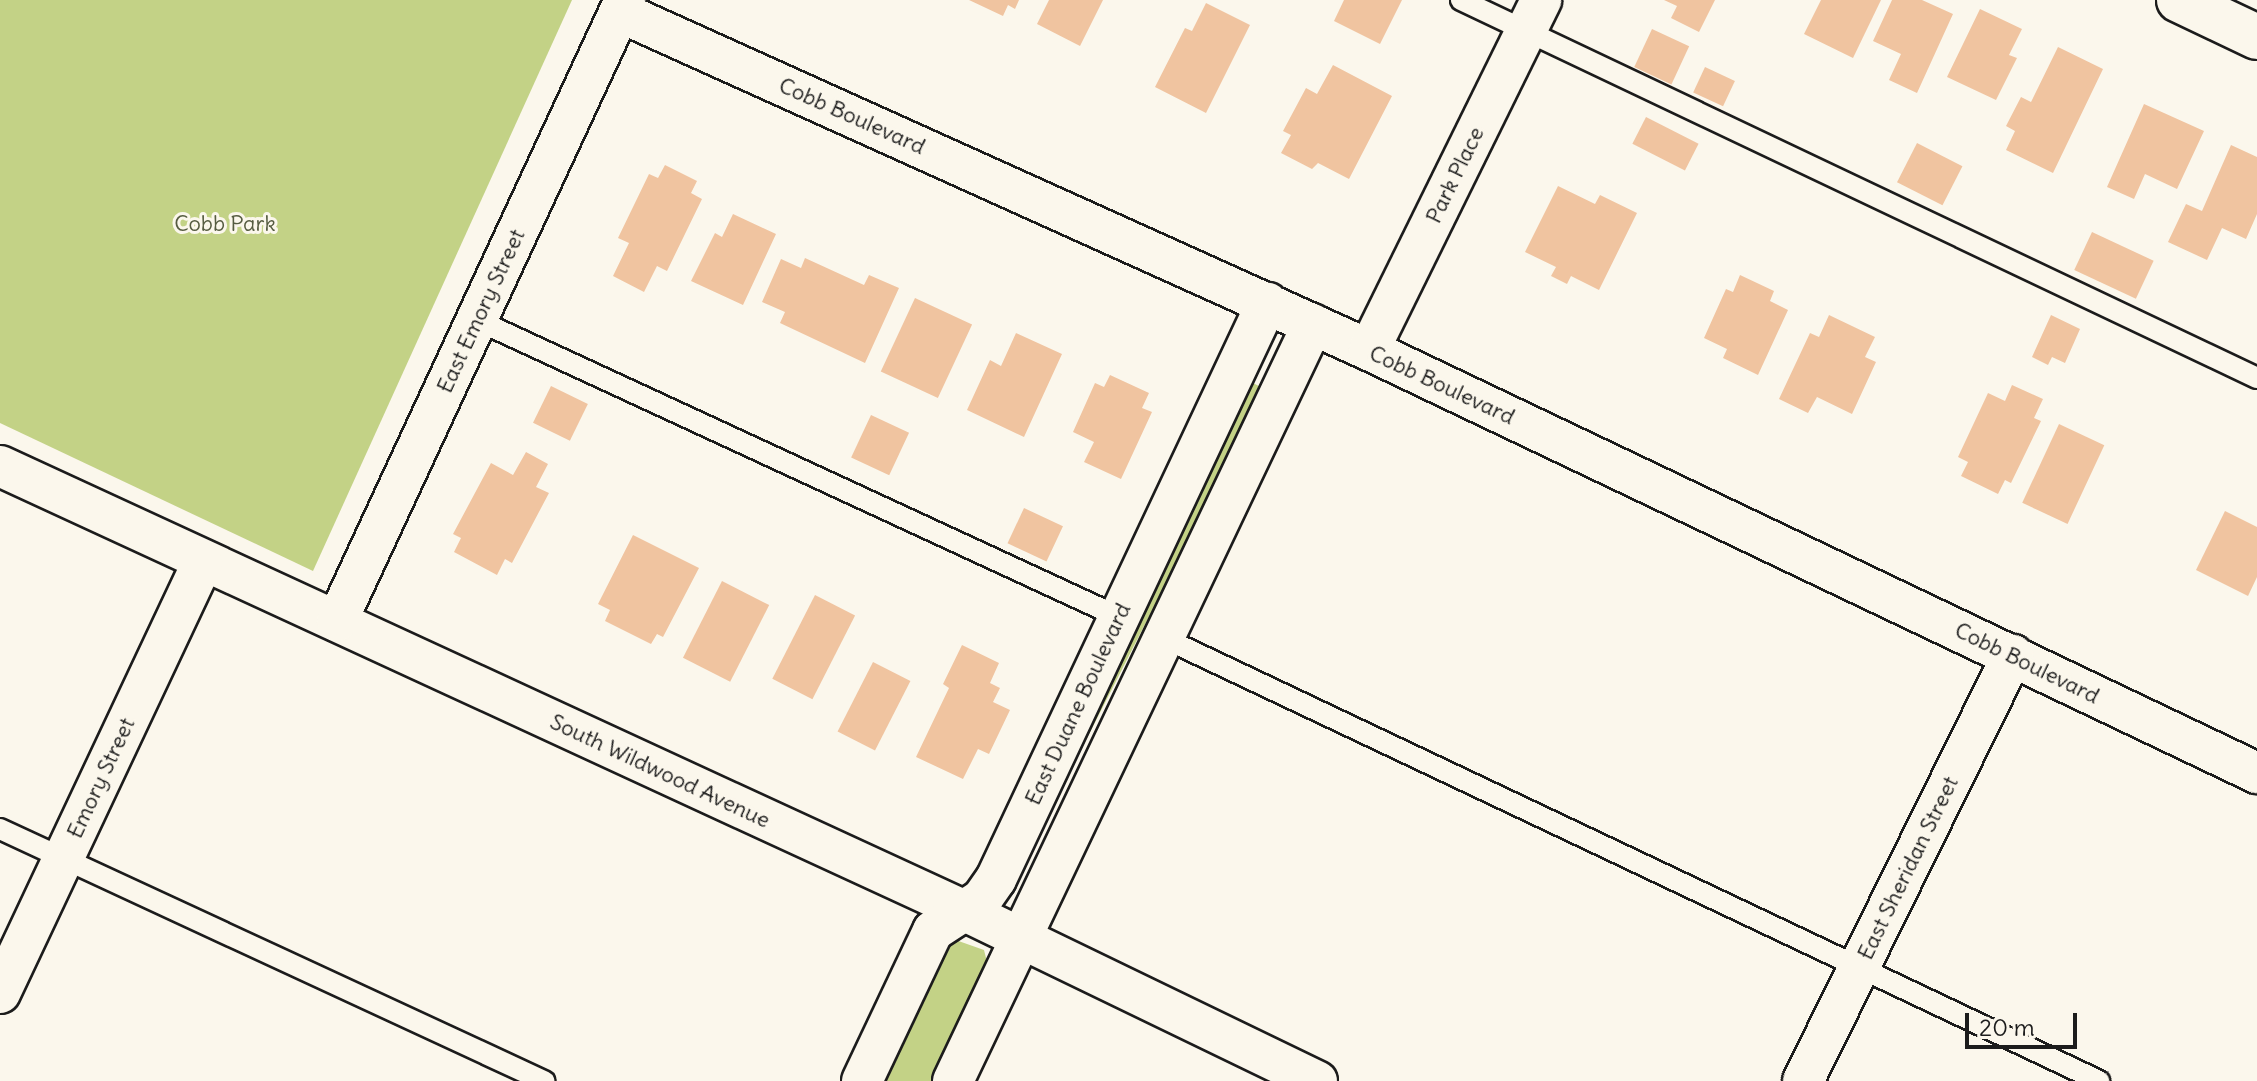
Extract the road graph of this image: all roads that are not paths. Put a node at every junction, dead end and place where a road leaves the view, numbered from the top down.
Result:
1 (1461, 0) edge
2 (2179, 0) edge
3 (622, 6) edge
4 (1534, 16) edge
5 (2257, 37) edge
6 (1267, 303) junction
7 (477, 320) junction
8 (1313, 324) junction
9 (1369, 350) junction
10 (2257, 378) edge
11 (0, 466) edge
12 (202, 563) junction
13 (1119, 617) junction
14 (337, 621) junction
15 (1164, 638) junction
16 (2013, 655) junction
17 (2257, 773) edge
18 (0, 829) edge
19 (63, 859) junction
20 (965, 911) junction
21 (1021, 938) junction
22 (1859, 967) junction
23 (0, 993) edge
24 (544, 1081) edge
25 (862, 1081) edge
26 (953, 1081) edge
27 (1317, 1081) edge
28 (1803, 1081) edge
29 (2099, 1081) edge

1 - 4 lane
2 - 5 street
3 - 6 street, Cobb Boulevard
3 - 7 street, East Emory Street
4 - 9 street, Park Place
4 - 10 lane
6 - 8 street, Cobb Boulevard
6 - 13 street, East Duane Boulevard
7 - 13 lane
7 - 14 street, East Emory Street
8 - 9 street, Cobb Boulevard
8 - 15 street
9 - 16 street, Cobb Boulevard
11 - 12 street, South Wildwood Avenue
12 - 14 street, South Wildwood Avenue
12 - 19 street, Emory Street
13 - 20 street, East Duane Boulevard
14 - 20 street, South Wildwood Avenue
15 - 21 street
15 - 22 lane
16 - 17 street, Cobb Boulevard
16 - 22 street, East Sheridan Street
18 - 19 lane
19 - 23 street, Emory Street
19 - 24 lane
20 - 21 street, South Wildwood Avenue
20 - 25 street, East Duane Boulevard
21 - 26 street
21 - 27 street, South Wildwood Avenue
22 - 28 street, East Sheridan Street
22 - 29 lane

